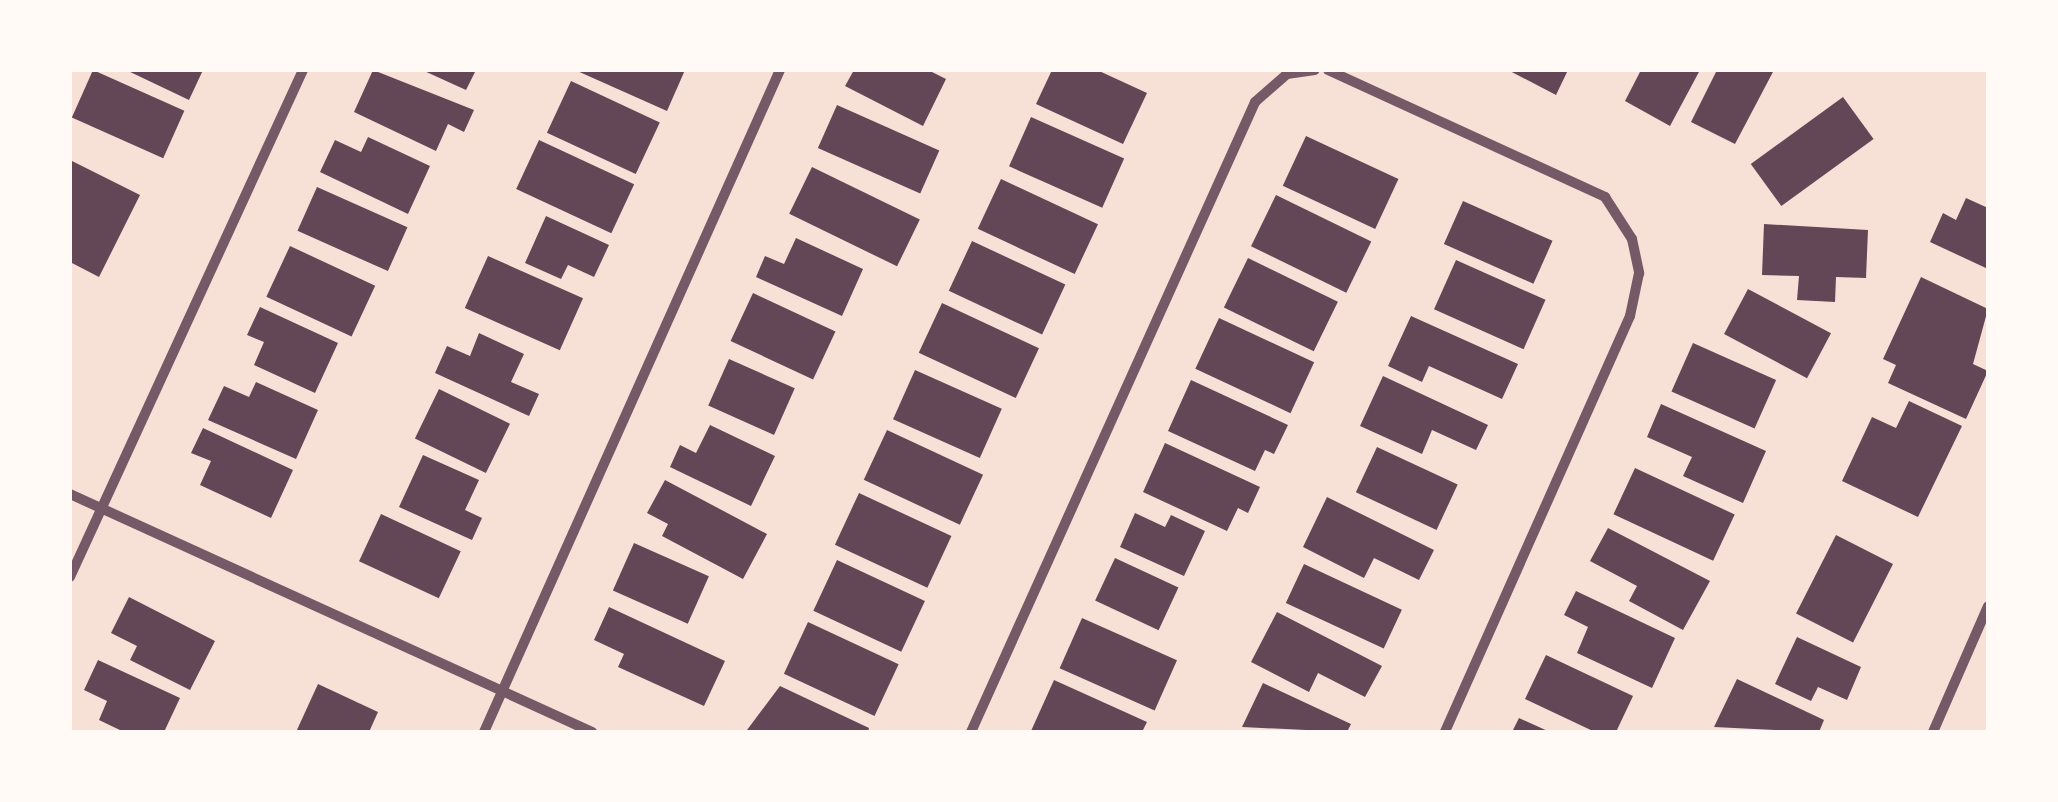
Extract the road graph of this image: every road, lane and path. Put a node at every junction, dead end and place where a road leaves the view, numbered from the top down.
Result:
1 (304, 70) edge
2 (780, 70) edge
3 (1315, 70) edge
4 (1328, 70) edge
5 (70, 494) edge
6 (102, 510) junction
7 (70, 578) edge
8 (1988, 606) edge
9 (503, 692) junction
10 (484, 732) edge
11 (592, 732) edge
12 (970, 732) edge
13 (1445, 732) edge
14 (1933, 732) edge

1 - 6 street
2 - 9 street
3 - 12 street
4 - 13 street
5 - 6 street
6 - 7 street
6 - 9 street
8 - 14 street
9 - 10 street
9 - 11 street

